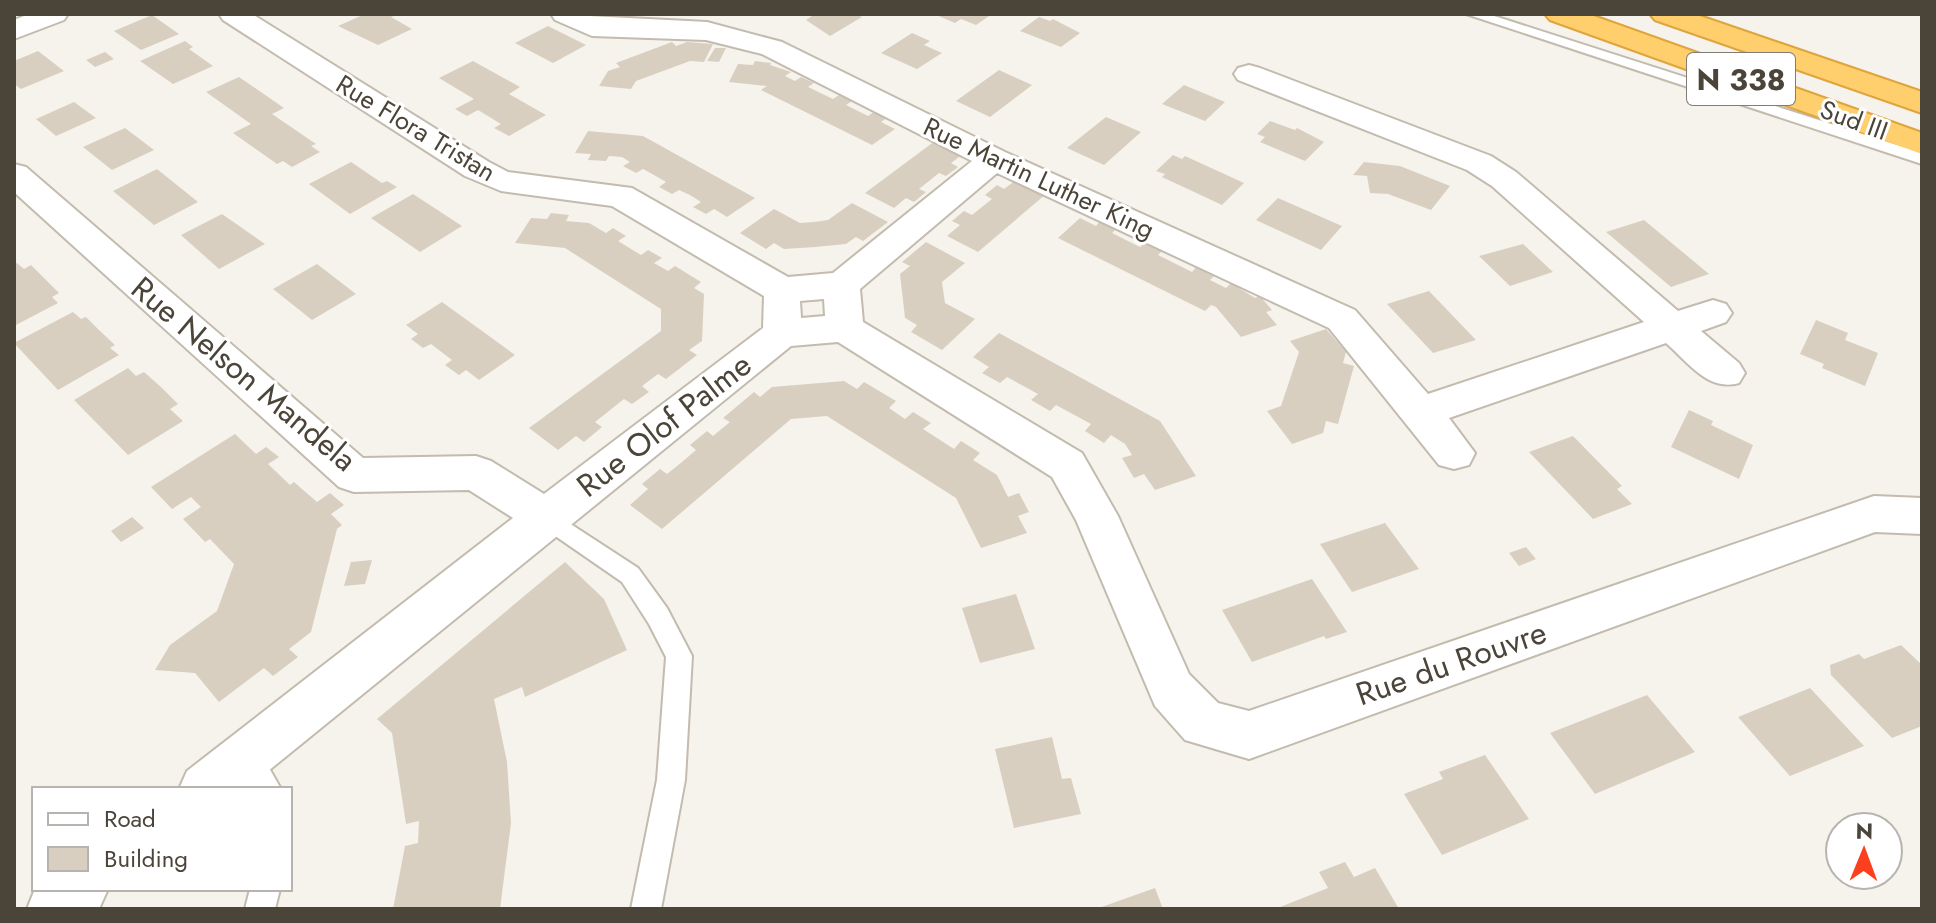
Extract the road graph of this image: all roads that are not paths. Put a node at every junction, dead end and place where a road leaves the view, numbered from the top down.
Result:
1 (54, 14) edge
2 (233, 14) edge
3 (565, 14) edge
4 (1473, 14) edge
5 (1560, 14) edge
6 (1665, 14) edge
7 (629, 21) edge
8 (14, 30) edge
9 (1249, 74) dead end
10 (1922, 103) edge
11 (1922, 144) edge
12 (994, 159) junction
13 (1922, 159) edge
14 (14, 174) edge
15 (842, 285) junction
16 (782, 290) junction
17 (1713, 313) dead end
18 (1674, 327) junction
19 (844, 328) junction
20 (782, 333) junction
21 (1725, 373) dead end
22 (1420, 412) junction
23 (1454, 453) dead end
24 (1922, 516) edge
25 (546, 517) junction
26 (257, 771) edge
27 (211, 787) edge
28 (78, 891) edge
29 (55, 909) edge
30 (646, 909) edge

1 - 8 street
2 - 16 street, Rue Flora Tristan
3 - 7 street, Rue Martin Luther King
4 - 13 lane
5 - 11 highway, Sud III / N 338
6 - 10 highway, Sud III / N 338
7 - 12 street, Rue Martin Luther King
9 - 18 street
12 - 15 street
12 - 22 street, Rue Martin Luther King
14 - 25 street, Rue Nelson Mandela
15 - 16 street
15 - 19 street
16 - 20 street
17 - 18 street
18 - 21 street
18 - 22 street
19 - 20 street
19 - 24 street, Rue du Rouvre
20 - 25 street, Rue Olof Palme
22 - 23 street, Rue Martin Luther King
25 - 26 street, Rue Olof Palme
25 - 30 lane
26 - 27 street, Rue Olof Palme
28 - 29 street

